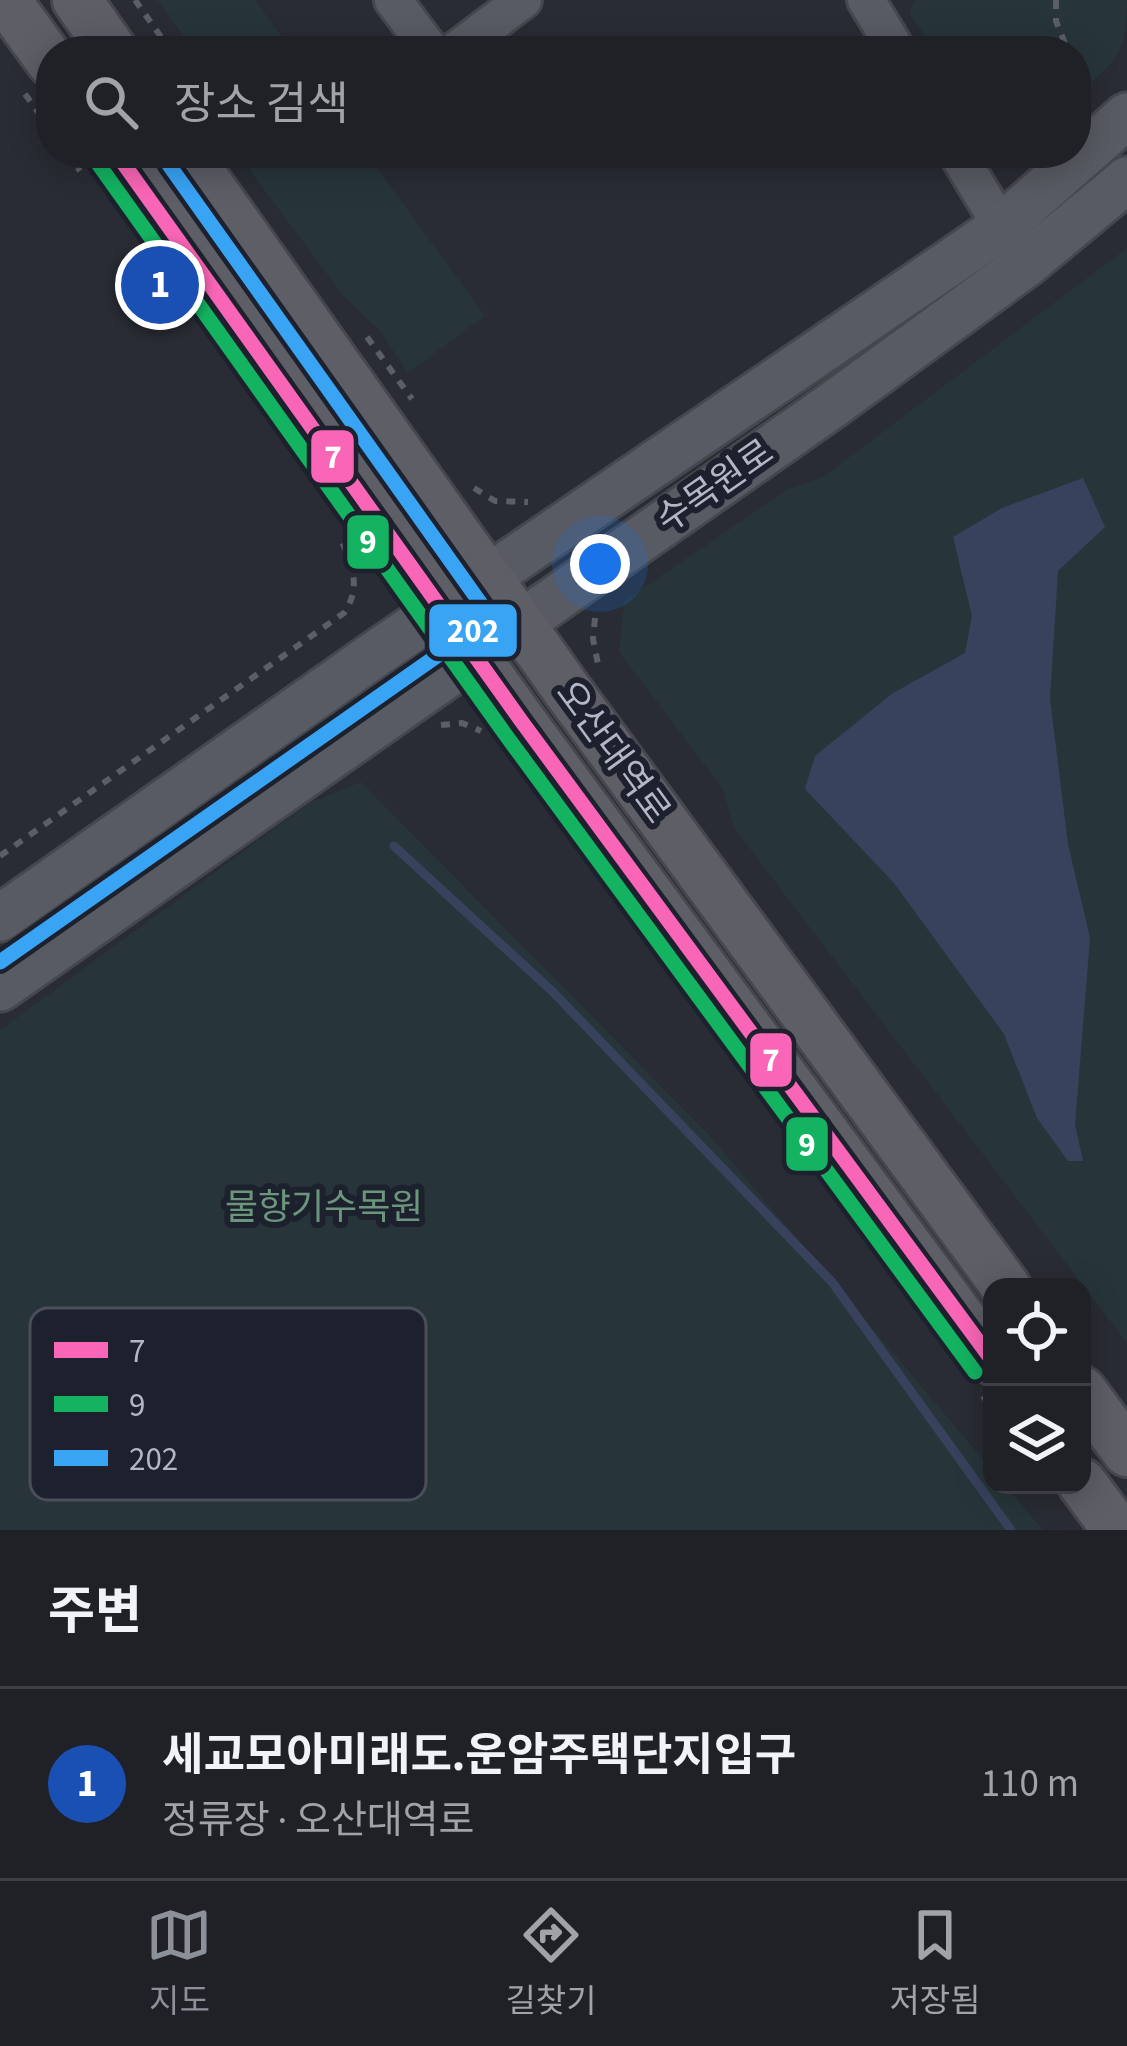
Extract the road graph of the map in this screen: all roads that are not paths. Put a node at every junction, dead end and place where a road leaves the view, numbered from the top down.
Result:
1 (6, 0) edge
2 (76, 0) edge
3 (393, 0) edge
4 (524, 0) edge
5 (866, 0) edge
6 (102, 36) edge
7 (420, 36) edge
8 (475, 36) edge
9 (888, 36) edge
10 (36, 41) edge
11 (1127, 116) edge
12 (1091, 157) edge
13 (127, 168) edge
14 (197, 168) edge
15 (966, 168) edge
16 (1081, 168) edge
17 (1127, 179) edge
18 (1013, 246) junction
19 (488, 578) junction
20 (442, 609) junction
21 (520, 623) junction
22 (476, 654) junction
23 (0, 918) edge
24 (0, 988) edge
25 (999, 1278) edge
26 (983, 1348) edge
27 (1091, 1403) edge
28 (1127, 1452) edge
29 (1090, 1494) edge
30 (1117, 1530) edge

1 - 10 main road
2 - 6 main road
3 - 7 street
4 - 8 street
5 - 9 street
11 - 12 street, 수목원로
13 - 20 main road, 오산대역로
14 - 19 main road, 오산대역로
15 - 18 street
16 - 18 street, 수목원로
17 - 18 street, 수목원로
18 - 19 street, 수목원로
18 - 21 street, 수목원로
19 - 20 street, 수목원로
19 - 21 main road, 오산대역로
20 - 22 main road, 오산대역로
20 - 23 street, 수목원로
21 - 22 street, 수목원로
21 - 25 main road, 오산대역로
22 - 24 street, 수목원로
22 - 26 main road, 오산대역로
27 - 28 main road
29 - 30 main road

